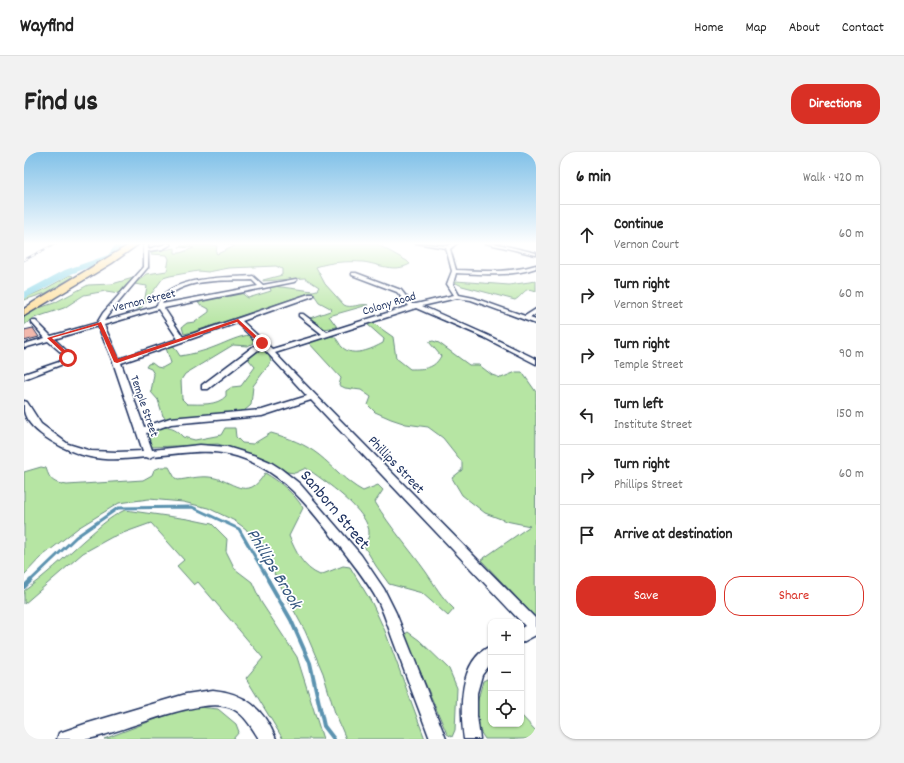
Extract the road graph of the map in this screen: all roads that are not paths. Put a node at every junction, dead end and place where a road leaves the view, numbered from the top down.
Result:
1 (94, 270) edge
2 (143, 270) edge
3 (454, 270) edge
4 (463, 270) edge
5 (523, 270) edge
6 (354, 274) dead end
7 (294, 280) dead end
8 (262, 286) junction
9 (311, 295) dead end
10 (457, 296) junction
11 (416, 306) junction
12 (160, 307) junction
13 (536, 311) edge
14 (24, 313) edge
15 (302, 315) dead end
16 (526, 318) junction
17 (238, 320) junction
18 (34, 322) dead end
19 (536, 322) edge
20 (100, 323) junction
21 (326, 334) junction
22 (49, 338) junction
23 (181, 339) junction
24 (262, 343) junction
25 (24, 346) edge
26 (271, 352) junction
27 (117, 362) junction
28 (536, 362) edge
29 (24, 377) edge
30 (205, 387) dead end
31 (312, 397) junction
32 (24, 404) edge
33 (140, 432) junction
34 (149, 455) junction
35 (536, 627) edge
36 (524, 634) edge
37 (489, 655) edge
38 (65, 739) edge
39 (268, 739) edge
40 (438, 739) edge
41 (472, 739) edge

1 - 14 highway
2 - 20 street
3 - 10 street
4 - 5 street
6 - 11 street
7 - 8 street, Vernon Street
8 - 12 street, Vernon Street
8 - 12 street
9 - 17 street
10 - 11 street, Colony Road
10 - 16 street, Colony Road
11 - 21 street, Colony Road
11 - 28 street
12 - 20 street, Vernon Street
12 - 23 street
13 - 16 street
15 - 21 street
16 - 19 street, Colony Road
17 - 23 street
17 - 24 street, Phillips Street
18 - 22 street
20 - 22 street, Vernon Street
20 - 27 street, Temple Street
21 - 26 street, Colony Road
22 - 25 street, Vernon Street
22 - 29 street
23 - 27 street
24 - 26 street, Phillips Street
24 - 30 street
26 - 31 street, Phillips Street
27 - 33 street, Temple Street
31 - 33 street
31 - 35 street, Phillips Street
32 - 34 street, Sanborn Street
33 - 34 street, Temple Street
34 - 40 street, Sanborn Street
35 - 36 street
37 - 41 street
38 - 39 street

